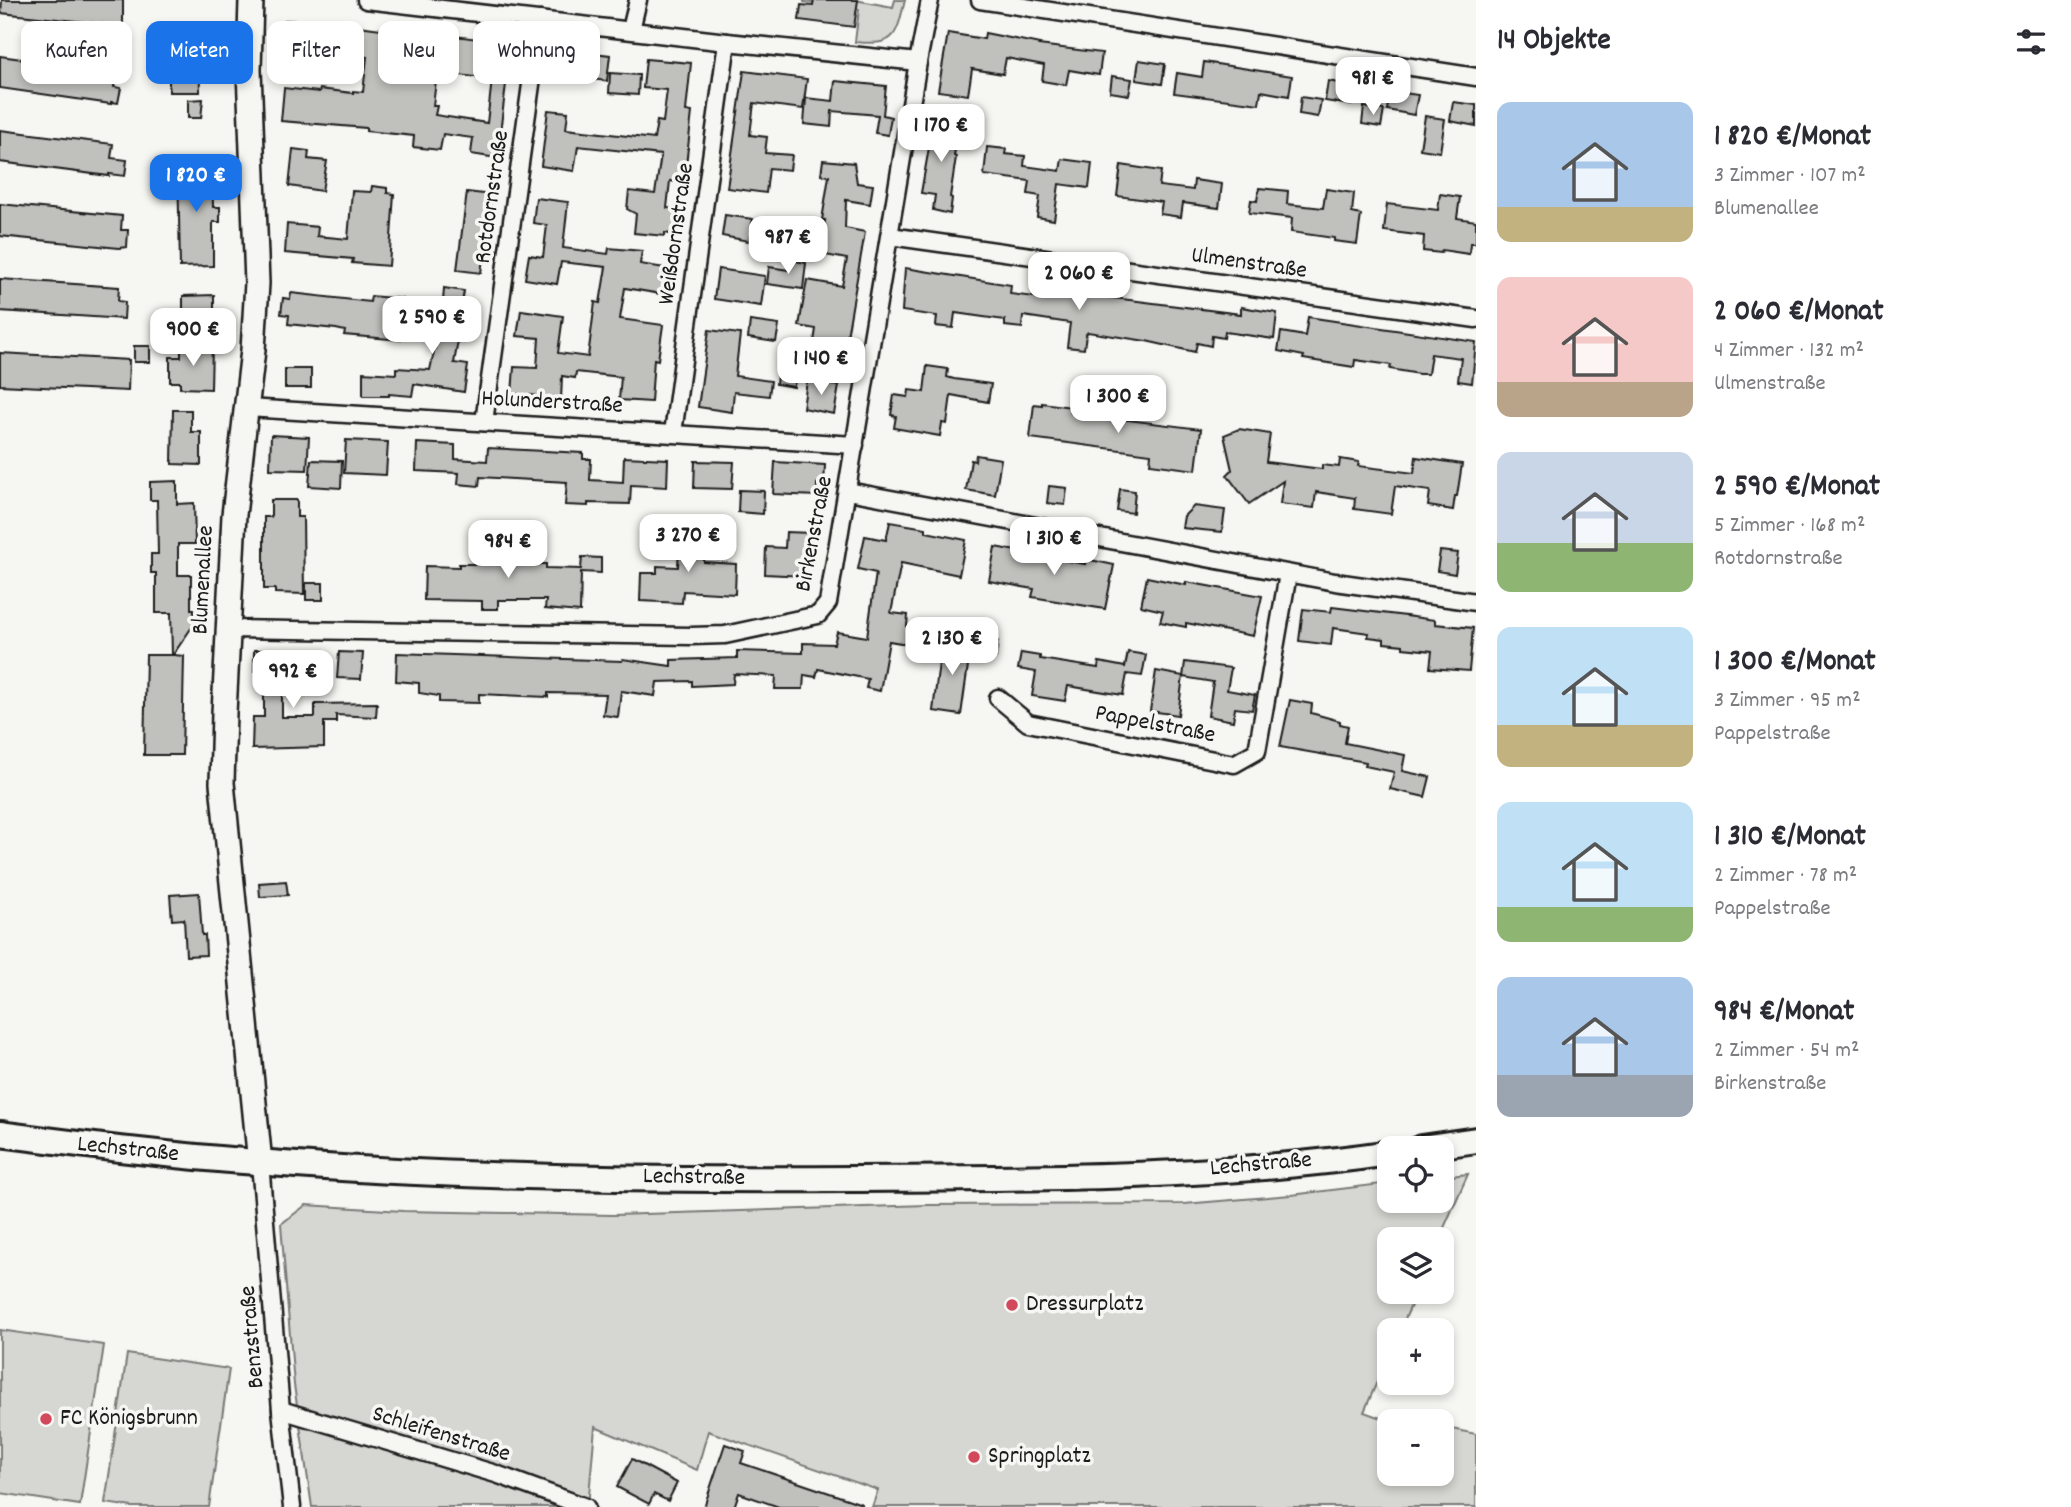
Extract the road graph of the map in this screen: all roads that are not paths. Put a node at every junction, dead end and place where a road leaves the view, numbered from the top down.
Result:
1 (251, 0) edge
2 (366, 0) edge
3 (638, 0) edge
4 (930, 0) edge
5 (980, 0) edge
6 (540, 20) junction
7 (631, 30) junction
8 (727, 42) junction
9 (918, 62) junction
10 (1476, 77) edge
11 (890, 236) junction
12 (1476, 319) edge
13 (247, 408) junction
14 (484, 422) junction
15 (673, 433) junction
16 (855, 445) junction
17 (848, 491) junction
18 (1288, 574) junction
19 (1476, 602) edge
20 (228, 629) junction
21 (998, 698) dead end
22 (0, 1134) edge
23 (1476, 1140) edge
24 (1454, 1143) edge
25 (1377, 1154) edge
26 (260, 1163) junction
27 (281, 1410) junction
28 (292, 1507) edge
29 (586, 1507) edge

1 - 13 street, Blumenallee
2 - 6 street
3 - 7 street
4 - 9 street, Birkenstraße
5 - 10 street
6 - 7 street
6 - 14 street, Rotdornstraße
7 - 8 street
8 - 9 street
8 - 15 street, Weißdornstraße
9 - 11 street, Birkenstraße
11 - 12 street, Ulmenstraße
11 - 16 street, Birkenstraße
13 - 14 street, Holunderstraße
13 - 20 street, Blumenallee
14 - 15 street, Holunderstraße
15 - 16 street, Holunderstraße
16 - 17 street, Birkenstraße
17 - 18 street
17 - 20 street, Birkenstraße
18 - 19 street
18 - 21 street, Pappelstraße
20 - 26 street, Blumenallee
22 - 26 main road, Lechstraße
23 - 24 main road
25 - 26 main road, Lechstraße
26 - 27 street, Benzstraße
27 - 28 street, Benzstraße
27 - 29 street, Schleifenstraße

